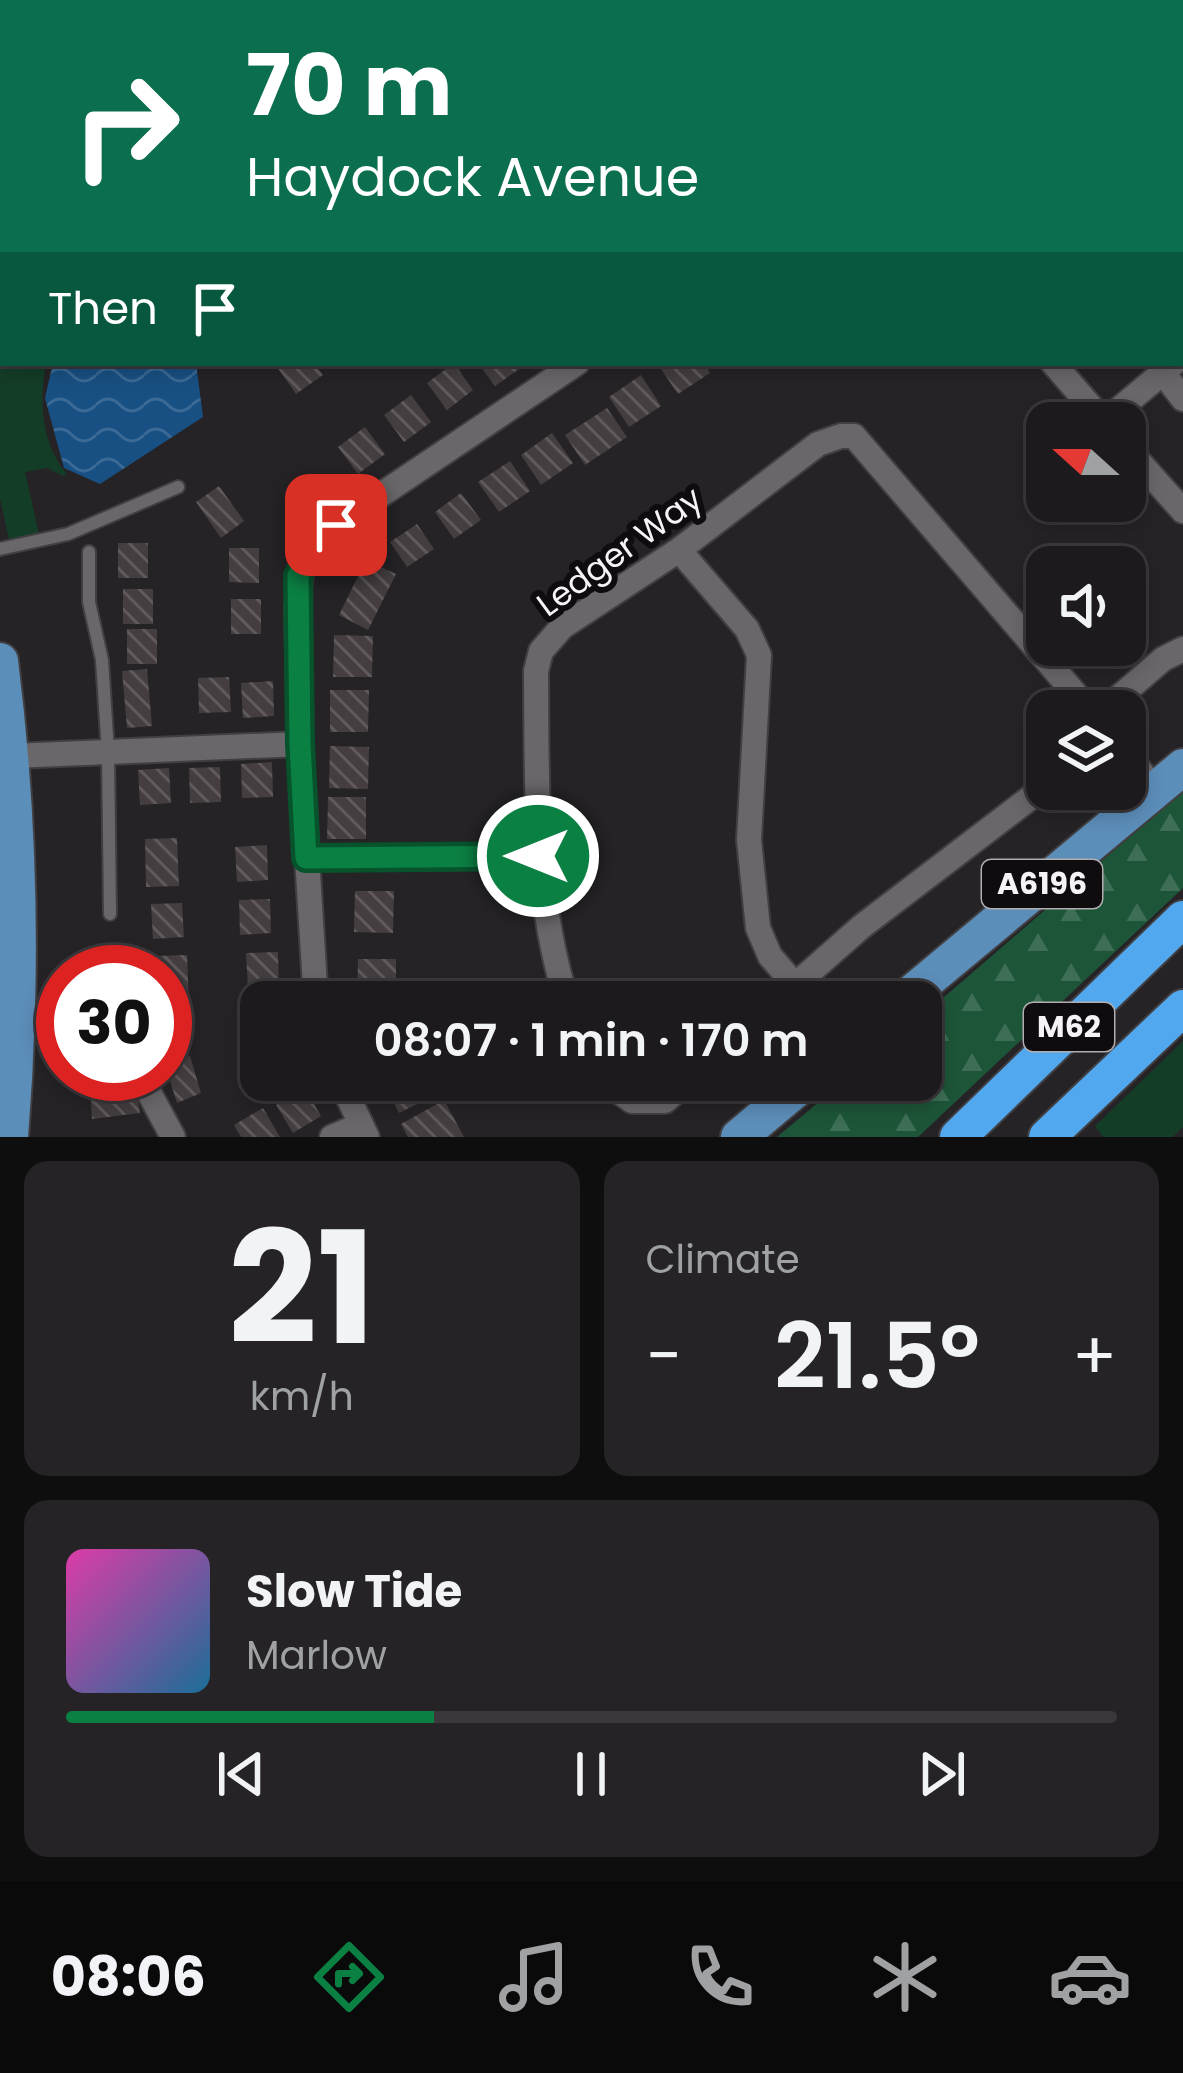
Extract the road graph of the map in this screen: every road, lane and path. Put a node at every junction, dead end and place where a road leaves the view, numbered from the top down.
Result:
1 (570, 366) edge
2 (1055, 366) edge
3 (1170, 366) edge
4 (1176, 366) edge
5 (1183, 399) edge
6 (1086, 402) edge
7 (1128, 402) edge
8 (1146, 470) edge
9 (178, 488) dead end
10 (1183, 511) edge
11 (0, 549) edge
12 (679, 550) junction
13 (89, 551) dead end
14 (1183, 649) edge
15 (0, 661) edge
16 (1072, 690) edge
17 (1127, 690) edge
18 (300, 744) junction
19 (108, 752) junction
20 (12, 756) junction
21 (1169, 778) edge
22 (1026, 801) edge
23 (538, 856) junction
24 (306, 858) junction
25 (110, 914) dead end
26 (1183, 919) edge
27 (315, 981) edge
28 (560, 981) edge
29 (780, 981) edge
30 (799, 981) edge
31 (926, 981) edge
32 (1183, 1008) edge
33 (154, 1101) edge
34 (350, 1101) edge
35 (782, 1101) edge
36 (364, 1131) edge
37 (10, 1137) edge
38 (173, 1137) edge
39 (332, 1137) edge
40 (739, 1137) edge
41 (958, 1137) edge
42 (1047, 1137) edge

1 - 18 street
2 - 6 street
3 - 7 street
4 - 5 street
8 - 10 street
9 - 11 lane
12 - 16 street, Ledger Way
12 - 23 street, Ledger Way
12 - 29 street
13 - 19 lane
14 - 17 street
15 - 20 main road
18 - 19 street
18 - 24 street
19 - 20 street
19 - 25 lane
20 - 37 main road
21 - 31 main road, A6196
22 - 30 street
23 - 24 street
23 - 28 street, Ledger Way
24 - 27 street
26 - 41 highway, M62
32 - 42 highway, M62
33 - 38 street
34 - 36 street
35 - 40 main road
36 - 39 street

